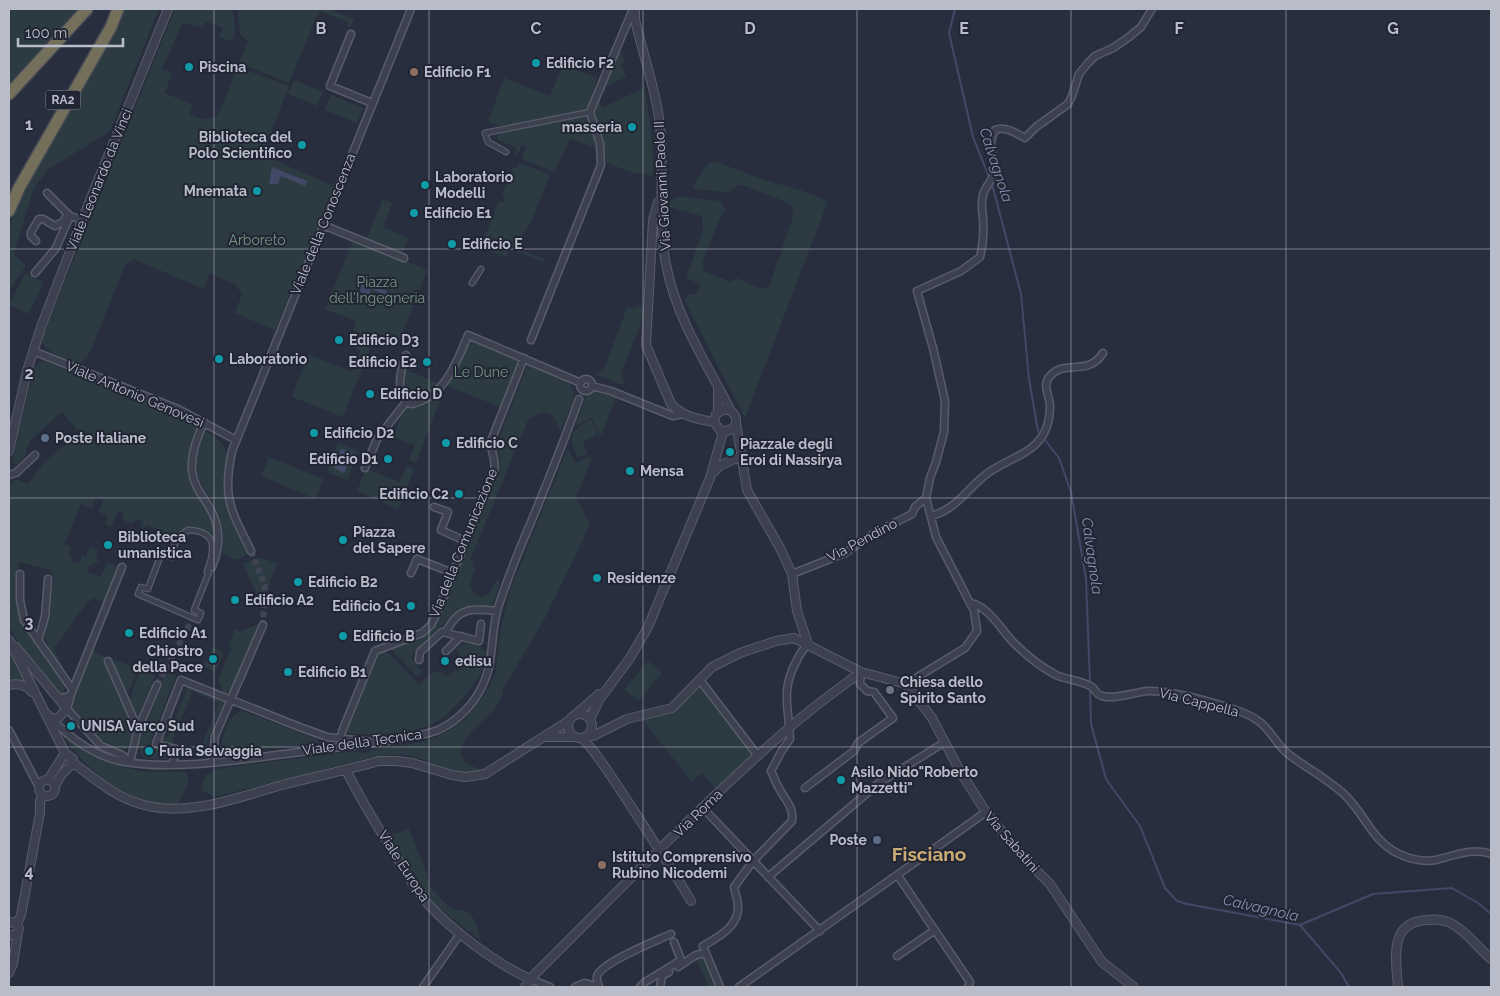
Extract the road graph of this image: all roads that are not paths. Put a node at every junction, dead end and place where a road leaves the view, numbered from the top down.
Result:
1 (87, 9) edge
2 (117, 9) edge
3 (168, 9) edge
4 (411, 9) edge
5 (634, 9) edge
6 (1152, 9) edge
7 (351, 34) dead end
8 (9, 94) edge
9 (372, 103) junction
10 (590, 112) junction
11 (506, 152) dead end
12 (9, 191) edge
13 (47, 193) dead end
14 (661, 193) junction
15 (9, 211) edge
16 (69, 215) junction
17 (82, 220) junction
18 (323, 225) junction
19 (36, 242) dead end
20 (404, 258) dead end
21 (481, 269) dead end
22 (35, 273) dead end
23 (472, 283) dead end
24 (531, 340) dead end
25 (33, 352) junction
26 (1103, 353) dead end
27 (406, 355) dead end
28 (524, 358) junction
29 (718, 384) junction
30 (580, 385) junction
31 (592, 386) junction
32 (587, 391) junction
33 (579, 400) junction
34 (406, 402) junction
35 (731, 410) junction
36 (718, 412) junction
37 (682, 414) junction
38 (204, 422) junction
39 (714, 422) junction
40 (736, 423) junction
41 (723, 432) junction
42 (236, 440) junction
43 (9, 451) edge
44 (35, 455) dead end
45 (742, 456) junction
46 (366, 468) dead end
47 (9, 475) edge
48 (710, 478) junction
49 (926, 498) junction
50 (434, 507) dead end
51 (931, 516) junction
52 (465, 541) junction
53 (251, 552) tunnel mouth
54 (122, 567) dead end
55 (212, 567) dead end
56 (411, 573) dead end
57 (453, 573) junction
58 (20, 574) dead end
59 (792, 574) junction
60 (48, 580) dead end
61 (140, 595) joint
62 (970, 603) junction
63 (497, 611) junction
64 (481, 624) dead end
65 (263, 625) tunnel mouth
66 (446, 632) junction
67 (461, 636) junction
68 (9, 639) edge
69 (38, 641) junction
70 (808, 644) junction
71 (446, 651) dead end
72 (419, 660) dead end
73 (108, 661) dead end
74 (858, 670) junction
75 (700, 680) junction
76 (906, 684) junction
77 (9, 685) edge
78 (157, 685) tunnel mouth
79 (609, 686) junction
80 (48, 687) junction
81 (72, 692) junction
82 (58, 698) junction
83 (232, 699) junction
84 (38, 700) junction
85 (67, 709) junction
86 (43, 710) junction
87 (573, 718) junction
88 (52, 719) junction
89 (590, 721) junction
90 (611, 726) junction
91 (790, 726) junction
92 (138, 729) junction
93 (9, 730) edge
94 (581, 737) junction
95 (544, 738) junction
96 (339, 739) junction
97 (378, 742) junction
98 (945, 742) junction
99 (317, 750) junction
100 (64, 753) junction
101 (758, 756) junction
102 (130, 762) junction
103 (212, 762) junction
104 (72, 764) junction
105 (174, 764) junction
106 (27, 766) junction
107 (346, 770) junction
108 (47, 780) junction
109 (55, 786) junction
110 (39, 787) junction
111 (805, 788) dead end
112 (43, 795) junction
113 (51, 795) junction
114 (703, 808) junction
115 (986, 812) junction
116 (40, 813) junction
117 (660, 850) junction
118 (1491, 854) edge
119 (753, 860) junction
120 (898, 876) junction
121 (768, 877) junction
122 (691, 901) dead end
123 (14, 925) edge
124 (935, 930) junction
125 (820, 931) junction
126 (460, 934) junction
127 (670, 934) dead end
128 (9, 935) edge
129 (674, 942) dead end
130 (705, 953) junction
131 (15, 955) junction
132 (898, 956) dead end
133 (1491, 959) edge
134 (9, 973) edge
135 (530, 979) junction
136 (969, 985) edge
137 (423, 987) edge
138 (525, 987) edge
139 (550, 987) edge
140 (575, 987) edge
141 (598, 987) edge
142 (640, 987) edge
143 (660, 987) edge
144 (720, 987) edge
145 (739, 987) edge
146 (1134, 987) edge
147 (1398, 987) edge

1 - 8 highway
2 - 12 highway, RA2
2 - 15 highway
3 - 17 street, Viale Leonardo da Vinci
4 - 9 street, Viale della Conoscenza
5 - 10 street
5 - 14 street, Via Giovanni Paolo II
6 - 49 street
7 - 9 street
9 - 18 street, Viale della Conoscenza
10 - 11 street
10 - 24 street
13 - 16 street
14 - 29 street, Via Giovanni Paolo II
14 - 37 street
16 - 17 street
16 - 19 street
16 - 22 street
17 - 25 street, Viale Leonardo da Vinci
18 - 20 street
18 - 42 street, Viale della Conoscenza
21 - 23 street
25 - 38 street, Viale Antonio Genovesi
25 - 43 street, Viale Leonardo da Vinci
26 - 51 street
27 - 34 street
28 - 30 street
28 - 34 street
28 - 52 street, Via della Comunicazione
29 - 35 street, Via Giovanni Paolo II
29 - 36 street, Via Giovanni Paolo II
30 - 31 street
30 - 32 street
30 - 33 street, Viale della Tecnica
31 - 32 street, Viale della Tecnica
31 - 37 street
32 - 33 street, Viale della Tecnica
33 - 63 street, Viale della Tecnica
34 - 46 street
35 - 36 street
35 - 40 street
36 - 39 street
37 - 39 street
38 - 42 street, Viale Antonio Genovesi
38 - 55 street
39 - 41 street
40 - 41 street
40 - 45 street
41 - 48 street
42 - 53 street, Viale della Conoscenza
44 - 47 street
45 - 48 street
45 - 59 street
48 - 79 street
49 - 51 street
49 - 59 street, Via Pendino
50 - 52 street
51 - 62 street
52 - 57 street, Via della Comunicazione
54 - 81 street
56 - 57 street
57 - 96 street, Via della Comunicazione
58 - 69 street
59 - 70 street
60 - 69 street
61 - 61 street
62 - 76 street
62 - 118 street, Via Cappella
63 - 66 street
63 - 97 street, Viale della Tecnica
64 - 67 street
65 - 83 street
66 - 67 street
66 - 72 street
67 - 71 street
68 - 80 street
68 - 84 street
69 - 81 street
70 - 74 street
70 - 75 street
70 - 91 street
73 - 92 street
74 - 76 street
74 - 91 street, Via Roma
74 - 111 street
75 - 90 street
75 - 101 street
76 - 98 street, Via Sabatini
77 - 84 street
78 - 92 street
79 - 87 street
79 - 89 street
80 - 82 street
80 - 84 street
81 - 82 street
81 - 85 street
82 - 85 street
83 - 96 street
83 - 103 street
83 - 105 street
84 - 86 street
85 - 88 street
85 - 102 street
86 - 88 street
86 - 100 street
87 - 89 street
87 - 94 street
87 - 95 street
88 - 102 street, Viale della Tecnica
89 - 90 street
89 - 94 street
90 - 94 street
91 - 101 street, Via Roma
91 - 119 street
92 - 102 street
93 - 106 street
94 - 95 street
94 - 117 street
95 - 107 street
96 - 97 street
96 - 99 street
97 - 99 street, Viale della Tecnica
98 - 115 street, Via Sabatini
98 - 121 street
99 - 103 street, Viale della Tecnica
100 - 104 street
100 - 108 street
101 - 114 street, Via Roma
102 - 105 street, Viale della Tecnica
103 - 105 street, Viale della Tecnica
104 - 107 street
104 - 109 street
106 - 108 street
106 - 110 street
107 - 126 street, Viale Europa
108 - 109 street
108 - 110 street
109 - 113 street
110 - 112 street
112 - 113 street
112 - 116 street
113 - 116 street
114 - 117 street, Via Roma
114 - 119 street
115 - 120 street
115 - 146 street, Via Sabatini
116 - 123 street
117 - 122 street
117 - 135 street, Via Roma
119 - 121 street
119 - 130 street
120 - 124 street
120 - 125 street
121 - 125 street
123 - 128 street
123 - 131 street
124 - 132 street
124 - 136 street
125 - 145 street
126 - 135 street, Viale Europa
126 - 137 street
127 - 141 street
128 - 131 street
129 - 142 street
130 - 143 street
130 - 144 street
131 - 134 street
133 - 147 street
135 - 138 street, Via Roma
135 - 139 street
140 - 141 street

